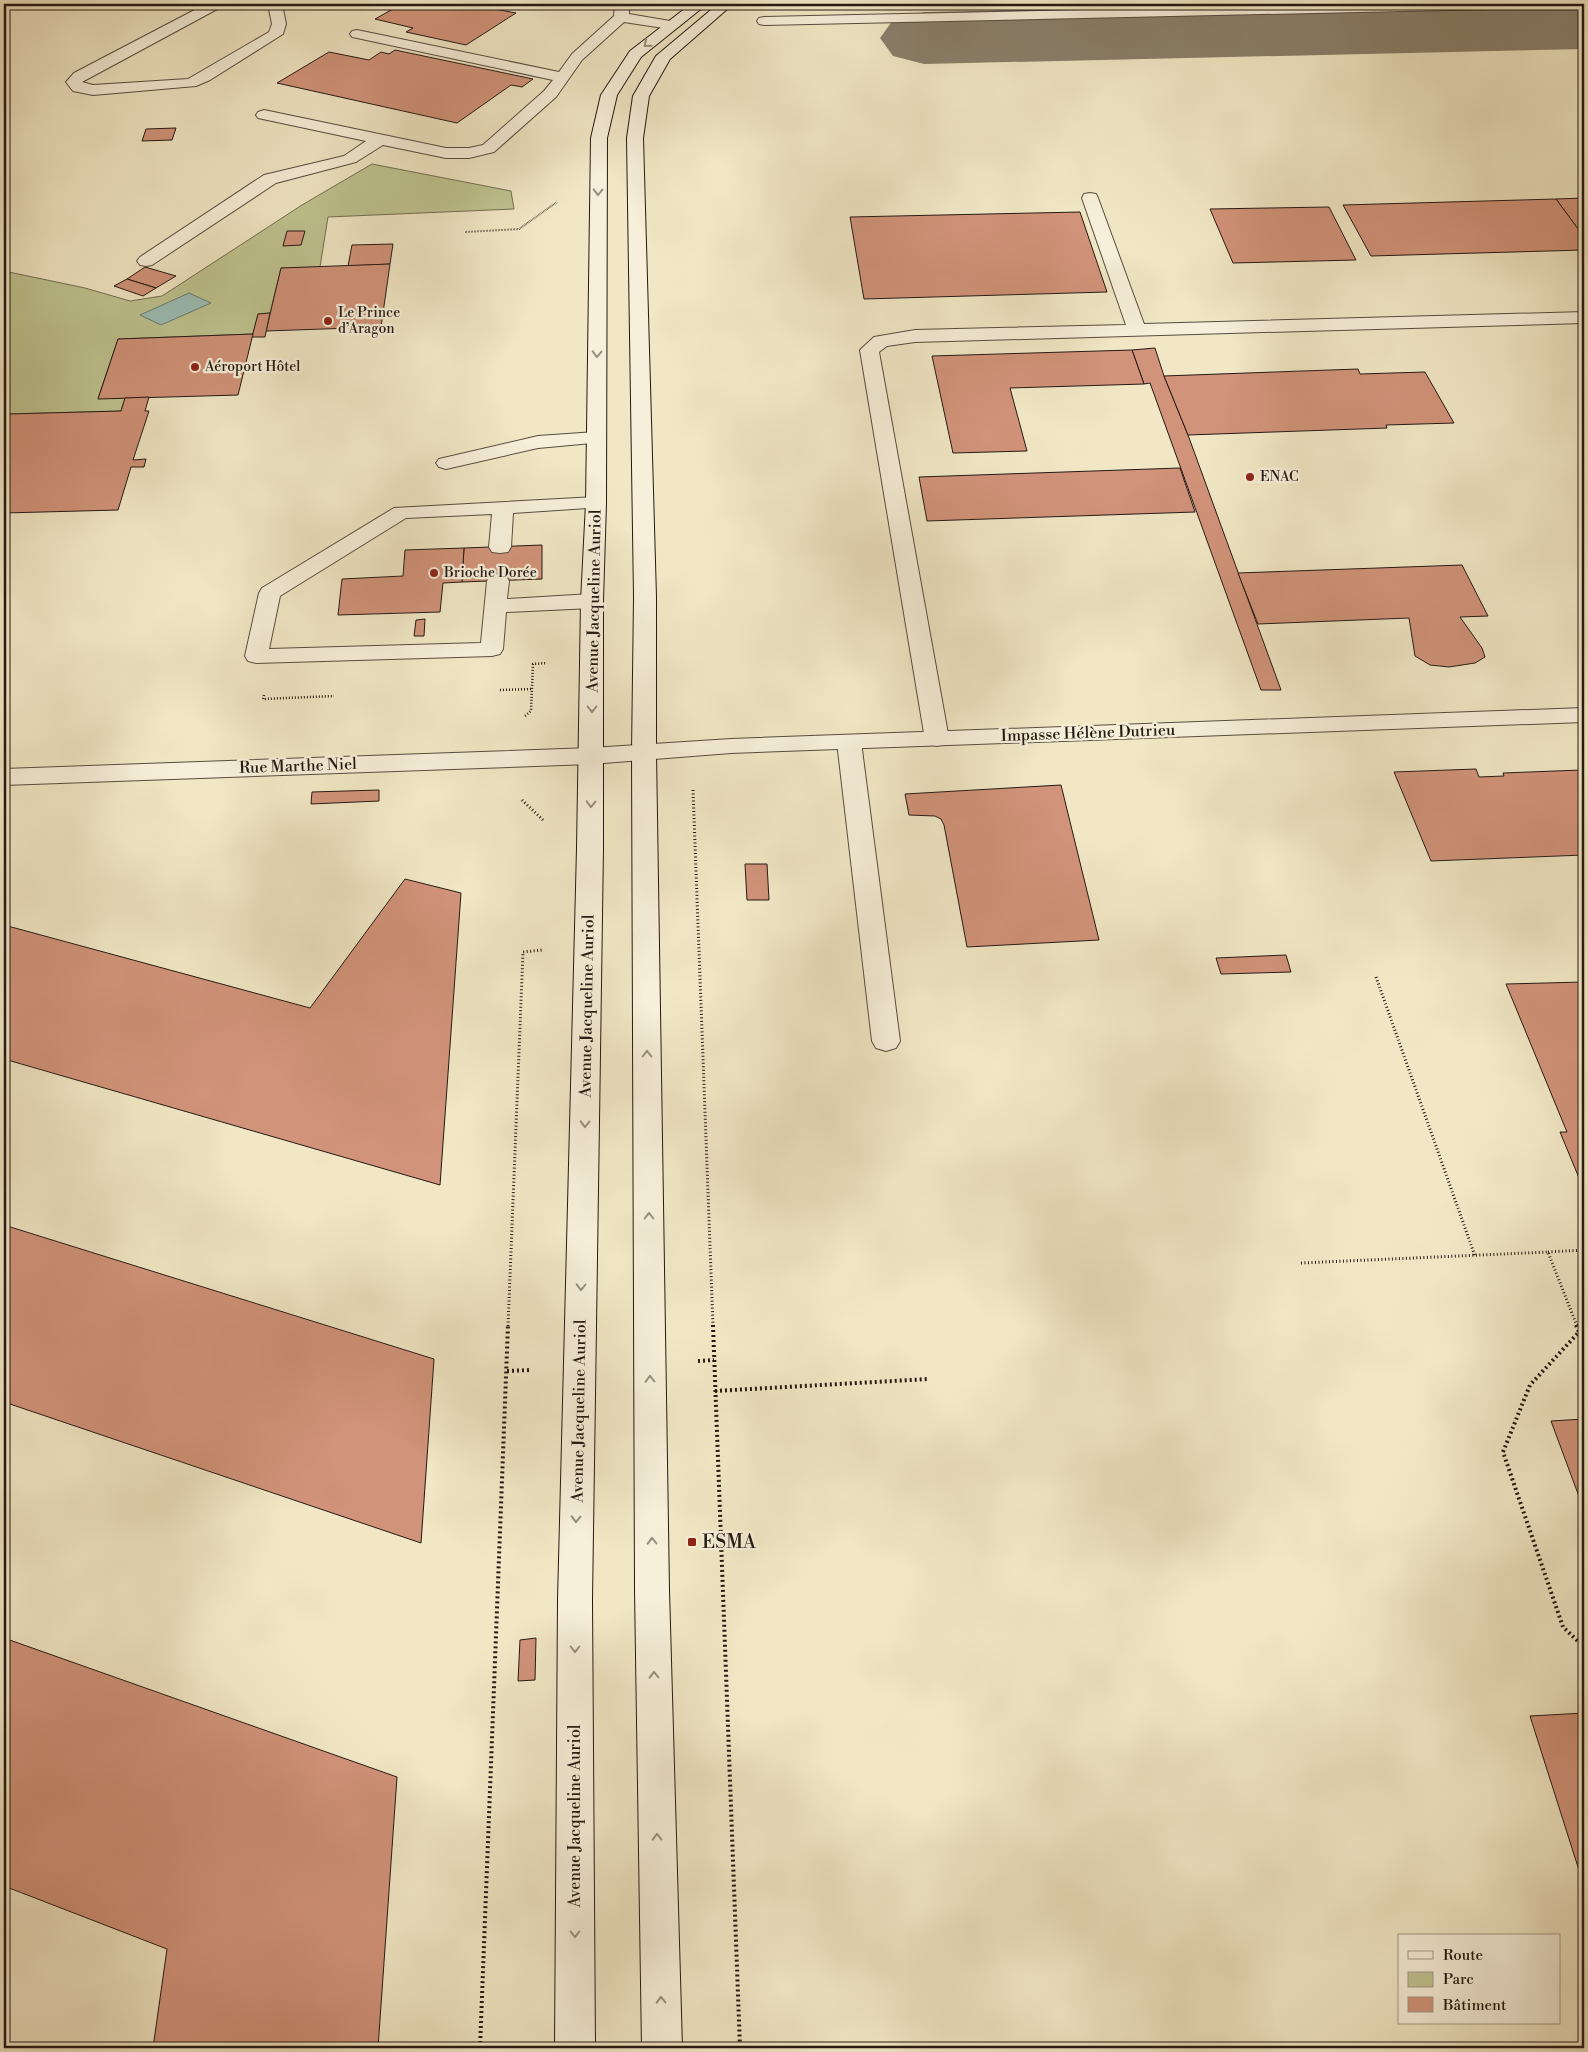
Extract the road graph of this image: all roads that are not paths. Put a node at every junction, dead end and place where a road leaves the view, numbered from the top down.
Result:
1 (216, 4) edge
2 (275, 4) edge
3 (700, 4) edge
4 (726, 4) edge
5 (1538, 4) edge
6 (621, 10) edge
7 (764, 21) dead end
8 (670, 25) junction
9 (356, 34) dead end
10 (562, 77) junction
11 (264, 115) dead end
12 (381, 140) junction
13 (1090, 198) dead end
14 (146, 261) dead end
15 (1584, 318) edge
16 (1136, 330) junction
17 (596, 438) junction
18 (446, 463) dead end
19 (596, 503) junction
20 (503, 507) junction
21 (500, 547) dead end
22 (498, 581) dead end
23 (592, 601) junction
24 (496, 606) junction
25 (1584, 715) edge
26 (937, 739) junction
27 (849, 742) junction
28 (644, 752) junction
29 (591, 756) junction
30 (4, 776) edge
31 (886, 1040) dead end
32 (575, 2048) edge
33 (662, 2048) edge

1 - 2 main road
3 - 8 main road, Avenue Jacqueline Auriol
4 - 28 main road
5 - 7 main road
6 - 8 main road
6 - 10 main road
8 -> 17 main road, Avenue Jacqueline Auriol
9 - 10 main road
10 - 12 main road
11 - 12 main road
12 - 14 main road
13 - 16 main road
15 - 16 main road
16 - 26 main road
17 - 18 main road
17 - 19 main road, Avenue Jacqueline Auriol
19 - 20 main road
19 - 23 main road, Avenue Jacqueline Auriol
20 - 21 main road
20 - 24 main road
22 - 24 main road
23 - 24 main road
23 -> 29 main road, Avenue Jacqueline Auriol
25 - 26 main road, Impasse Hélène Dutrieu
26 - 27 main road, Impasse Hélène Dutrieu
27 - 28 main road, Impasse Hélène Dutrieu
27 - 31 main road
28 - 29 main road, Impasse Hélène Dutrieu
33 -> 28 main road
29 - 30 main road, Rue Marthe Niel
29 -> 32 main road, Avenue Jacqueline Auriol

